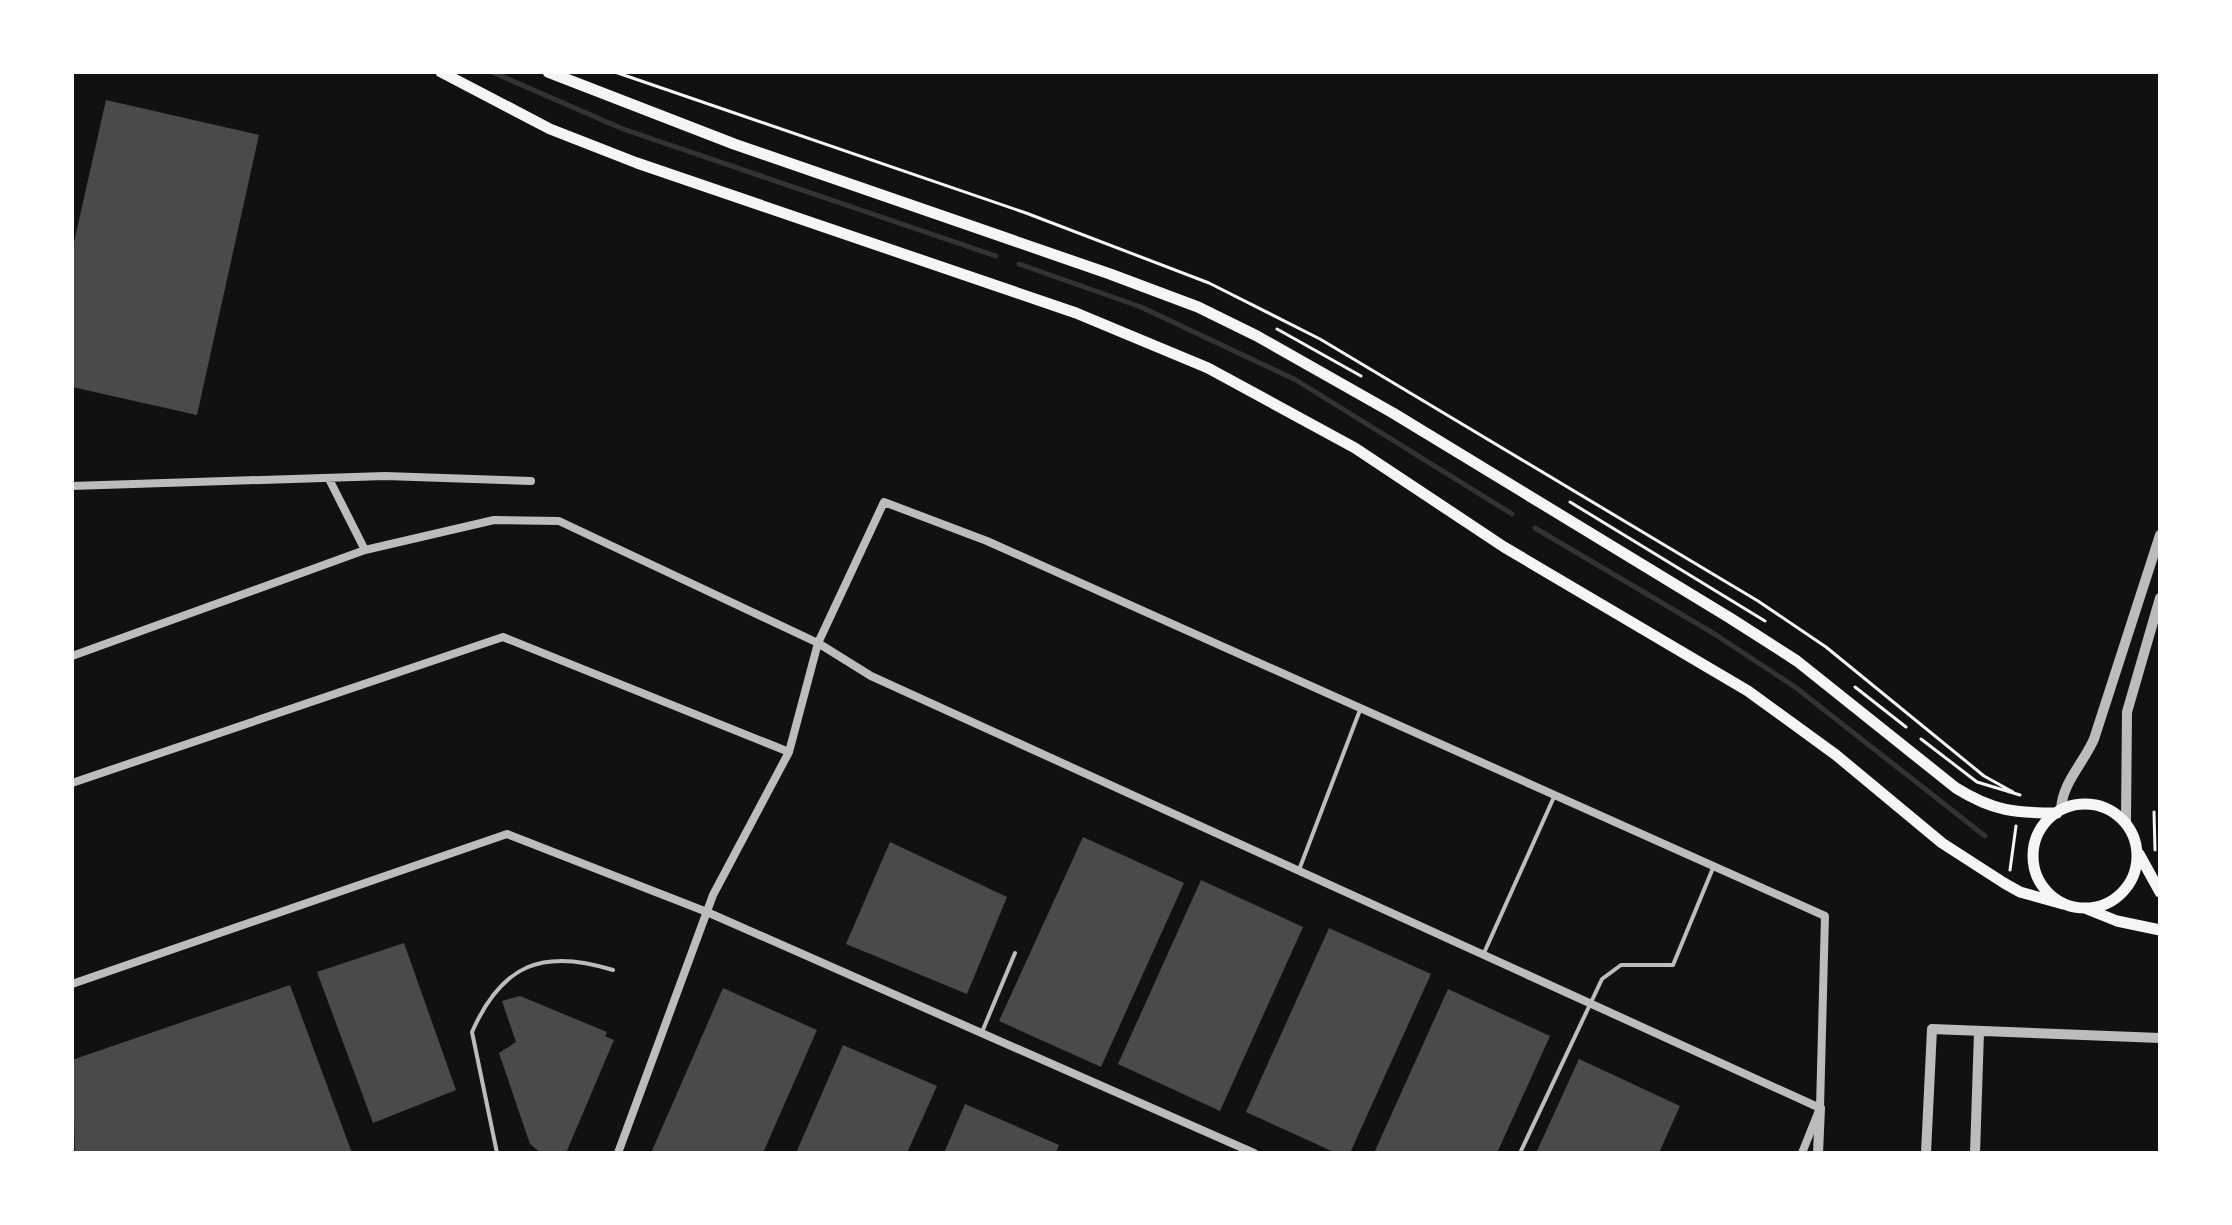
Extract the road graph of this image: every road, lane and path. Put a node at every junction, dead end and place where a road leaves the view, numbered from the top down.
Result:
1 (441, 72) edge
2 (548, 72) edge
3 (1265, 322) dead end
4 (1373, 383) dead end
5 (330, 481) junction
6 (531, 481) dead end
7 (72, 486) edge
8 (1560, 495) dead end
9 (2160, 535) edge
10 (365, 550) junction
11 (2160, 598) edge
12 (1775, 628) dead end
13 (818, 643) junction
14 (72, 656) edge
15 (1850, 683) dead end
16 (1361, 708) junction
17 (1909, 729) dead end
18 (1920, 739) dead end
19 (789, 752) junction
20 (72, 783) edge
21 (1555, 794) junction
22 (2020, 795) dead end
23 (2059, 811) junction
24 (2154, 812) dead end
25 (2126, 821) junction
26 (2016, 822) dead end
27 (2137, 846) junction
28 (2154, 848) dead end
29 (1714, 866) junction
30 (1298, 873) junction
31 (2009, 875) dead end
32 (2160, 892) edge
33 (2063, 904) junction
34 (2083, 907) junction
35 (707, 912) junction
36 (2160, 930) edge
37 (1015, 953) dead end
38 (1483, 956) junction
39 (613, 970) dead end
40 (72, 984) edge
41 (1588, 1004) junction
42 (1979, 1032) junction
43 (982, 1033) junction
44 (2160, 1038) edge
45 (1820, 1108) junction
46 (497, 1153) edge
47 (618, 1153) edge
48 (1254, 1153) edge
49 (1520, 1153) edge
50 (1802, 1153) edge
51 (1818, 1153) edge
52 (1926, 1153) edge
53 (1975, 1153) edge

1 - 33 main road
2 - 23 main road
3 - 4 path
5 - 6 street
5 - 7 street
5 - 10 street
8 - 12 path
9 - 23 street
10 - 13 street
10 - 14 street
11 - 25 street
13 - 16 street
13 - 19 street
13 - 30 street
15 - 17 path
16 - 21 street
16 - 30 lane
18 - 22 path
19 - 20 street
19 - 35 street
21 - 29 street
21 - 38 lane
23 - 25 main road
23 - 33 main road
24 - 28 path
25 - 27 main road
26 - 31 path
27 - 32 main road
27 - 34 main road
29 - 41 lane
29 - 45 street
30 - 38 street
33 - 34 main road
34 - 36 main road
35 - 40 street
35 - 43 street
35 - 47 street
37 - 43 lane
38 - 41 street
39 - 46 lane
41 - 45 street
41 - 49 lane
42 - 44 street
42 - 52 street
42 - 53 street
43 - 48 street
45 - 50 street
45 - 51 street

